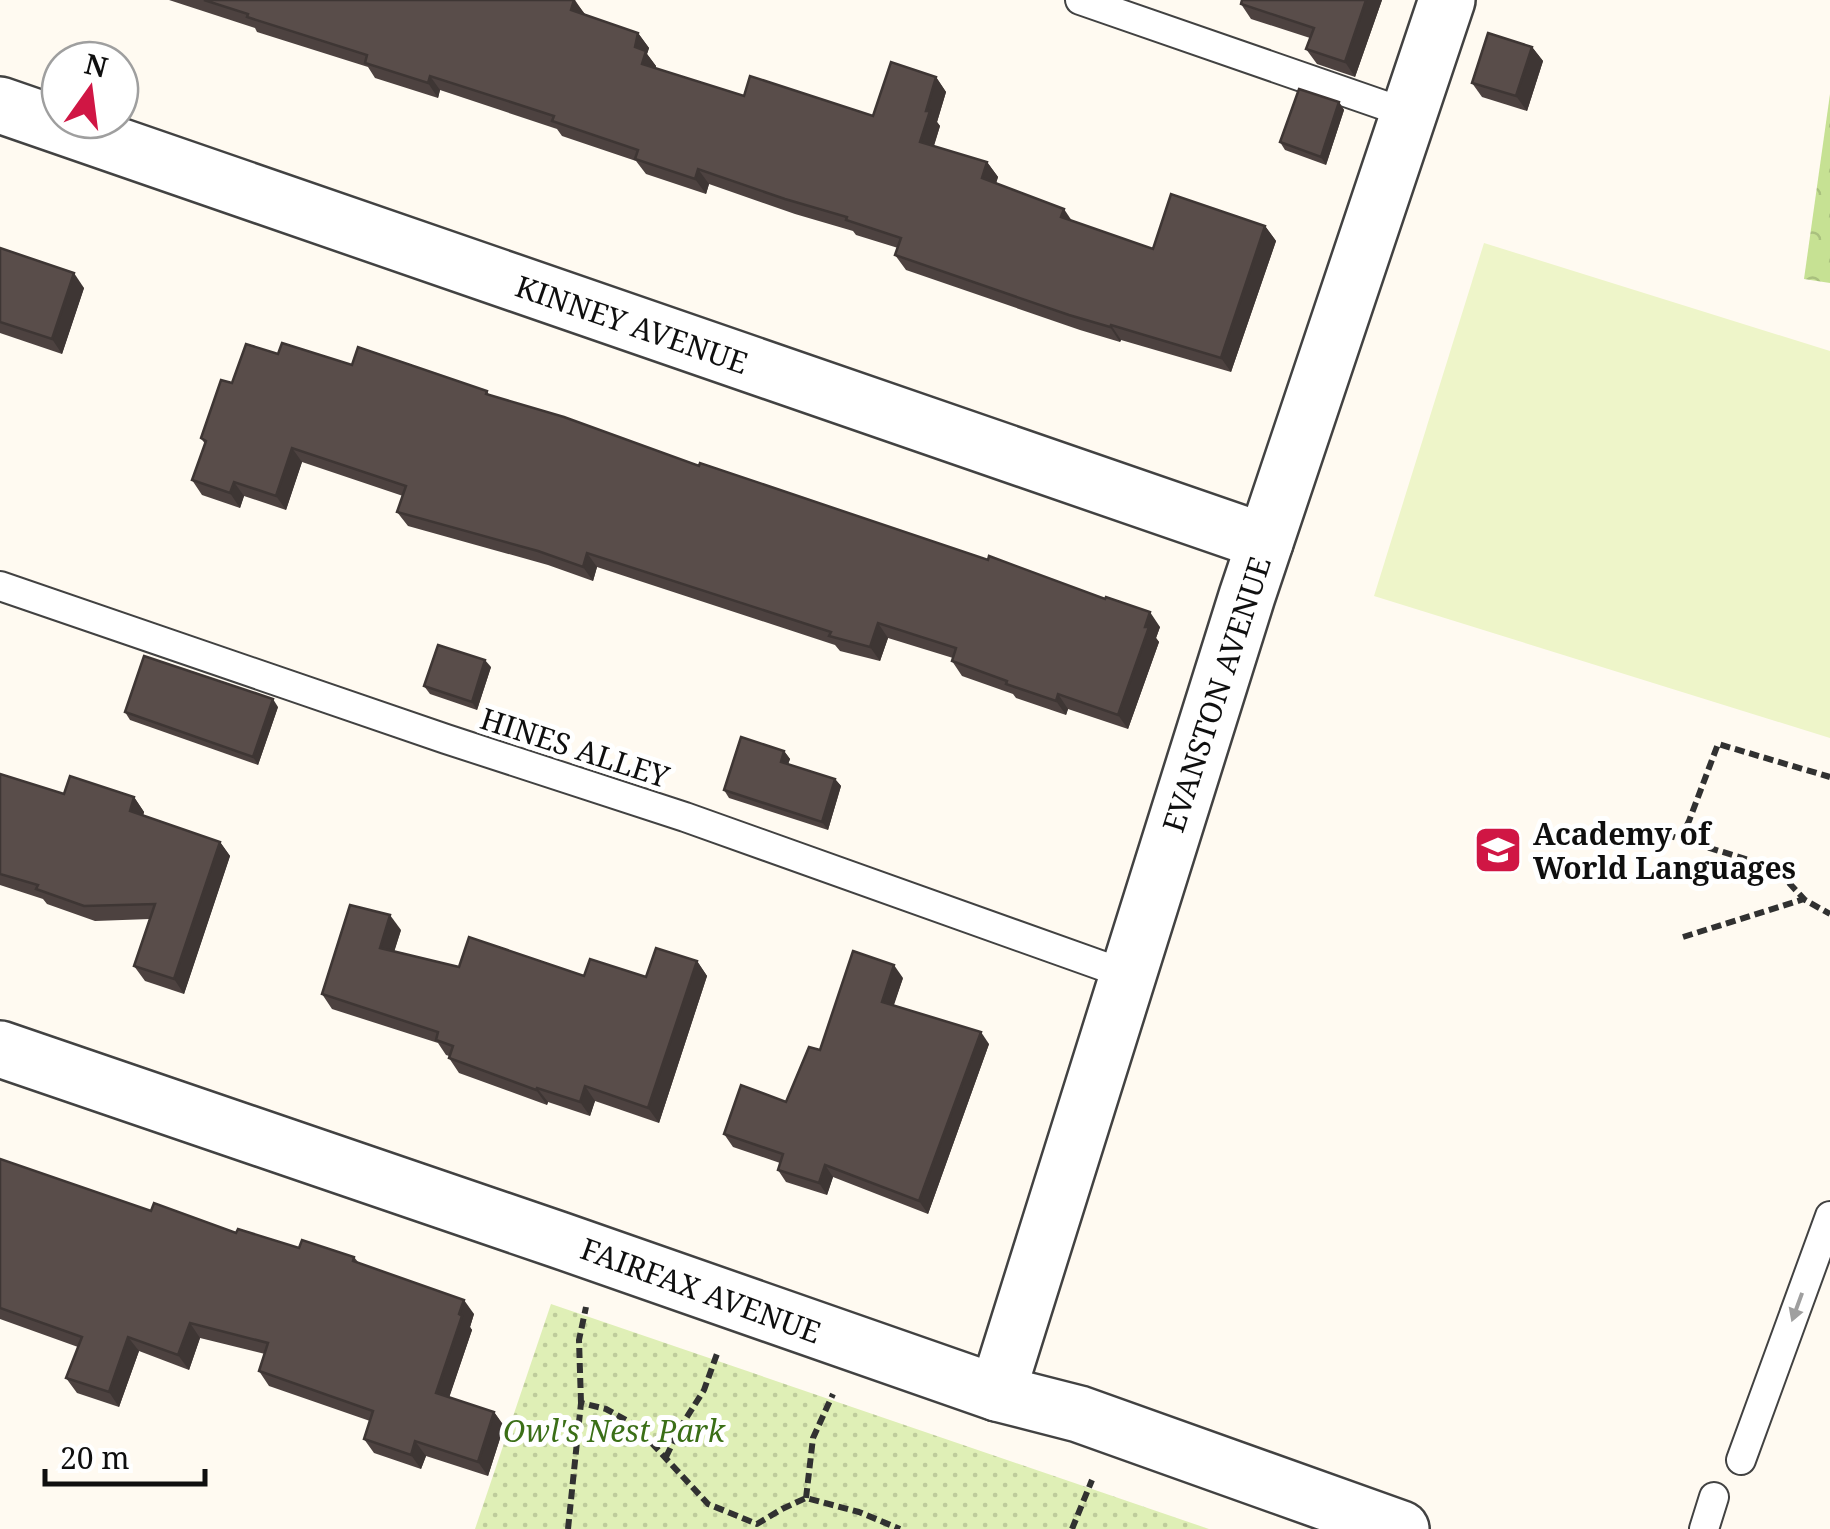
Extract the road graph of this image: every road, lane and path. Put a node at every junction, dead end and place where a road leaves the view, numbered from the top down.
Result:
1 (1080, 0) edge
2 (1447, 0) edge
3 (0, 105) edge
4 (1409, 114) junction
5 (1265, 542) junction
6 (0, 586) edge
7 (1830, 777) edge
8 (1651, 830) dead end
9 (1680, 839) junction
10 (1804, 898) junction
11 (1830, 914) edge
12 (1683, 937) dead end
13 (1128, 975) junction
14 (0, 1049) edge
15 (1830, 1216) edge
16 (586, 1306) dead end
17 (718, 1352) dead end
18 (834, 1391) dead end
19 (996, 1392) junction
20 (581, 1403) junction
21 (666, 1457) junction
22 (1741, 1460) dead end
23 (1092, 1480) dead end
24 (1714, 1497) dead end
25 (806, 1498) junction
26 (568, 1529) edge
27 (900, 1529) edge
28 (1072, 1529) edge
29 (1401, 1529) edge
30 (1704, 1529) edge

1 - 4 lane
2 - 4 street, EVANSTON AVENUE
3 - 5 street, KINNEY AVENUE
4 - 5 street, EVANSTON AVENUE
5 - 13 street, EVANSTON AVENUE
6 - 13 lane, HINES ALLEY
7 - 9 path
8 - 9 path
9 - 10 path
10 - 11 path
10 - 12 path
13 - 19 street, EVANSTON AVENUE
14 - 19 street, FAIRFAX AVENUE
15 -> 22 lane
16 - 20 path
17 - 21 path
18 - 25 path
19 - 29 street, FAIRFAX AVENUE
20 - 21 path
20 - 26 path
21 - 25 path
23 - 28 path
24 - 30 lane
25 - 27 path

